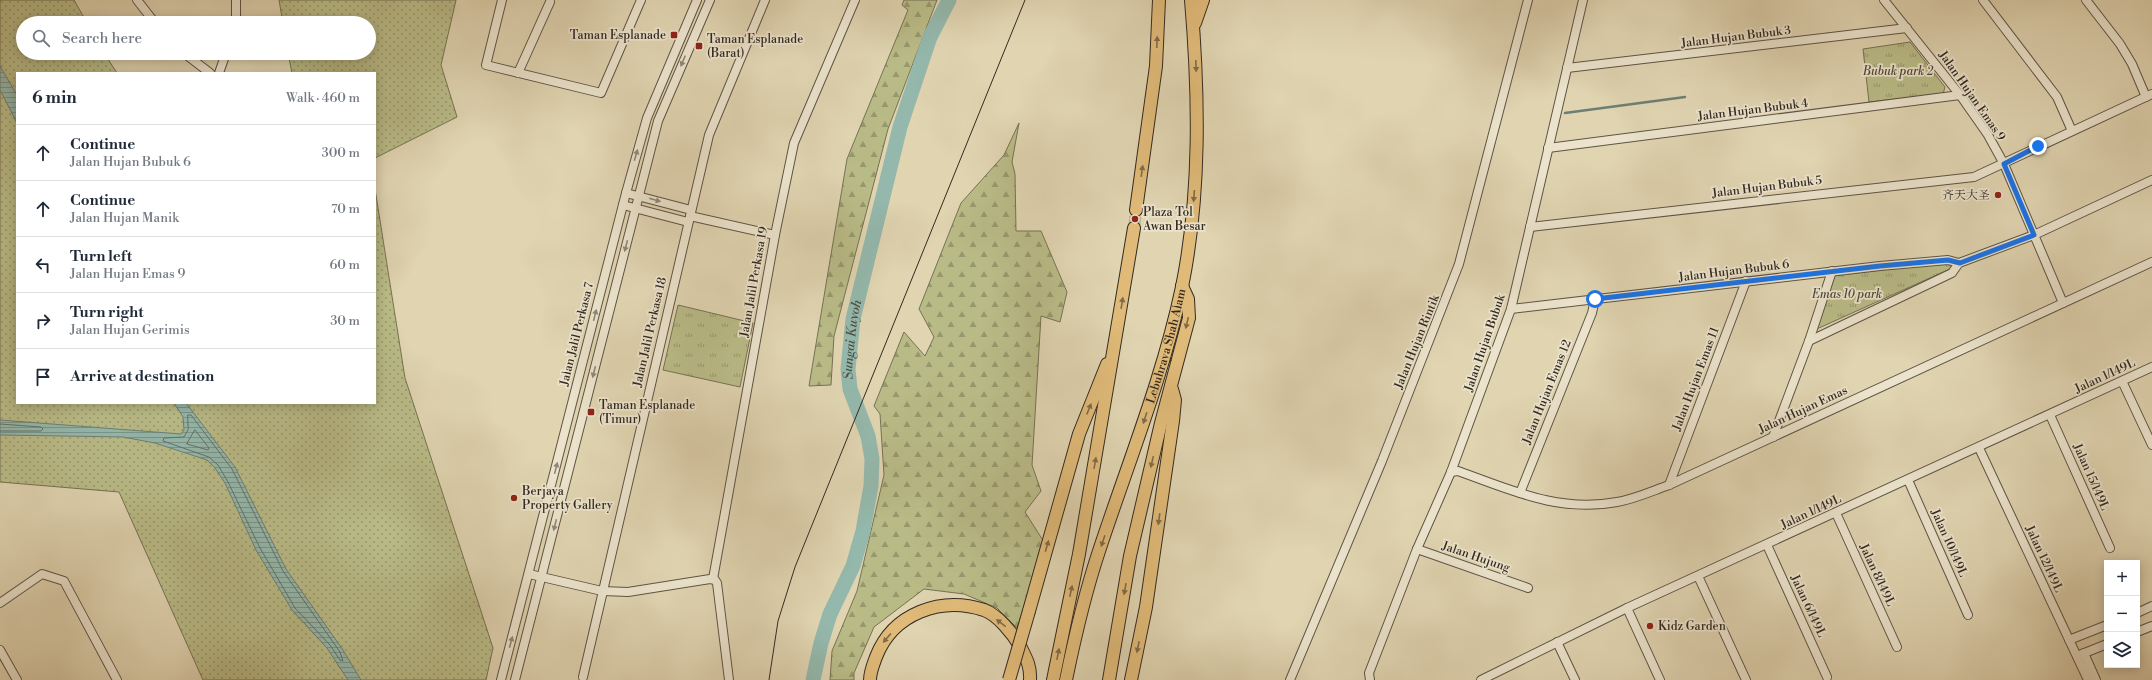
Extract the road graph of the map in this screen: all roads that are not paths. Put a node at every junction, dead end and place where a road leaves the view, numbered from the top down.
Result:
1 (137, 0) edge
2 (236, 0) edge
3 (502, 0) edge
4 (641, 0) edge
5 (698, 0) edge
6 (710, 0) edge
7 (765, 0) edge
8 (855, 0) edge
9 (1159, 0) edge
10 (1191, 0) edge
11 (1203, 0) edge
12 (1528, 0) edge
13 (1583, 0) edge
14 (1884, 0) edge
15 (1983, 0) edge
16 (2086, 0) edge
17 (550, 2) dead end
18 (150, 16) edge
19 (236, 16) edge
20 (1194, 28) junction
21 (1907, 28) junction
22 (193, 60) edge
23 (224, 60) edge
24 (1567, 68) junction
25 (209, 72) edge
26 (219, 72) edge
27 (518, 73) junction
28 (1960, 96) junction
29 (2149, 96) edge
30 (2072, 131) junction
31 (1548, 148) junction
32 (2004, 164) junction
33 (2152, 180) edge
34 (626, 193) junction
35 (639, 196) junction
36 (623, 205) junction
37 (635, 208) junction
38 (1136, 210) tunnel mouth
39 (690, 216) junction
40 (1530, 227) junction
41 (1134, 228) tunnel mouth
42 (775, 235) junction
43 (2034, 235) junction
44 (2152, 262) edge
45 (1960, 263) junction
46 (1832, 271) junction
47 (1746, 281) junction
48 (1182, 286) junction
49 (1595, 299) junction
50 (2063, 303) junction
51 (1511, 309) junction
52 (1116, 341) junction
53 (1809, 341) junction
54 (2152, 367) edge
55 (2122, 381) junction
56 (1171, 384) junction
57 (2050, 415) junction
58 (1773, 437) junction
59 (2152, 445) edge
60 (1979, 448) junction
61 (1451, 472) junction
62 (1908, 480) junction
63 (1669, 486) junction
64 (1520, 493) junction
65 (1836, 513) junction
66 (1767, 546) junction
67 (2110, 548) dead end
68 (1417, 549) junction
69 (529, 574) junction
70 (1698, 576) junction
71 (541, 577) junction
72 (711, 579) junction
73 (1528, 588) dead end
74 (602, 591) junction
75 (0, 603) edge
76 (2152, 606) edge
77 (1627, 608) junction
78 (2140, 611) edge
79 (1968, 615) dead end
80 (2104, 626) edge
81 (2152, 626) edge
82 (2140, 631) edge
83 (2069, 640) junction
84 (1557, 642) junction
85 (2104, 645) edge
86 (1897, 647) dead end
87 (0, 650) edge
88 (2081, 654) junction
89 (583, 677) dead end
90 (1827, 677) dead end
91 (1484, 679) edge
92 (17, 680) edge
93 (117, 680) edge
94 (501, 680) edge
95 (515, 680) edge
96 (729, 680) edge
97 (870, 680) edge
98 (1009, 680) edge
99 (1030, 680) edge
100 (1053, 680) edge
101 (1066, 680) edge
102 (1109, 680) edge
103 (1131, 680) edge
104 (1290, 680) edge
105 (1370, 680) edge
106 (1574, 680) edge
107 (1660, 680) edge
108 (1746, 680) edge
109 (2088, 680) edge
110 (2096, 680) edge

1 - 18 street
2 - 19 street
3 - 27 street
4 - 27 street
34 -> 5 street, Jalan Jalil Perkasa 7
6 -> 35 street
7 - 39 street, Jalan Jalil Perkasa 18
8 - 42 street, Jalan Jalil Perkasa 19
38 -> 9 highway
10 - 20 highway, Lebuhraya Shah Alam
11 - 20 highway
12 - 104 street, Jalan Hujan Rintik
13 - 24 street, Jalan Hujan Bubuk
14 - 21 street, Jalan Hujan Emas 9
15 - 30 street
16 - 29 street
17 - 27 street
20 -> 48 highway, Lebuhraya Shah Alam
21 - 24 street, Jalan Hujan Bubuk 3
21 - 28 street, Jalan Hujan Emas 9
22 - 25 street
23 - 26 street
24 - 31 street, Jalan Hujan Bubuk
28 - 31 street, Jalan Hujan Bubuk 4
28 - 32 street, Jalan Hujan Emas 9
29 - 30 street, Jalan Hujan Bubuk 5
30 - 32 street, Jalan Hujan Bubuk 5
31 - 40 street, Jalan Hujan Bubuk
32 - 40 street, Jalan Hujan Bubuk 5
32 - 43 street, Jalan Hujan Emas 9
33 - 43 street
34 - 35 street
34 - 36 street, Jalan Jalil Perkasa 7
35 - 37 street
35 -> 39 street
36 - 37 street
69 -> 36 street, Jalan Jalil Perkasa 7
37 - 39 street
37 -> 71 street
39 - 42 street
39 - 74 street, Jalan Jalil Perkasa 18
40 - 51 street, Jalan Hujan Bubuk
52 -> 41 highway
42 - 72 street, Jalan Jalil Perkasa 19
43 - 45 street
43 - 50 street, Jalan Hujan Emas 9
44 - 50 street, Jalan Hujan Emas
45 - 46 street, Jalan Hujan Bubuk 6
45 - 53 street
46 - 47 street, Jalan Hujan Bubuk 6
46 - 53 street
47 - 49 street, Jalan Hujan Bubuk 6
47 - 63 street, Jalan Hujan Emas 11
48 -> 56 highway
48 -> 101 highway, Lebuhraya Shah Alam
49 - 51 street, Jalan Hujan Bubuk 6
49 - 64 street, Jalan Hujan Emas 12
50 - 58 street, Jalan Hujan Emas
51 - 61 street, Jalan Hujan Bubuk
98 -> 52 highway, bridge
100 -> 52 highway
53 - 58 street
54 - 55 street, Jalan 1/149L
55 - 57 street, Jalan 1/149L
55 - 59 street
56 -> 102 highway
56 -> 103 highway
57 - 60 street, Jalan 1/149L
57 - 67 street, Jalan 15/149L
58 - 63 street, Jalan Hujan Emas
60 - 62 street, Jalan 1/149L
60 - 83 street, Jalan 12/149L
61 - 64 street, Jalan Hujan Emas
61 - 68 street, Jalan Hujan Bubuk
62 - 65 street, Jalan 1/149L
62 - 79 street, Jalan 10/149L
63 - 64 street, Jalan Hujan Emas
65 - 66 street, Jalan 1/149L
65 - 86 street, Jalan 8/149L
66 - 70 street, Jalan 1/149L
66 - 90 street, Jalan 6/149L
68 - 73 street, Jalan Hujung
68 - 105 street, Jalan Hujan Bubuk
69 - 71 street
94 -> 69 street, Jalan Jalil Perkasa 7
70 - 77 street, Jalan 1/149L
70 - 108 street
71 - 74 street
71 - 95 street
72 - 74 street
72 - 96 street, Jalan Jalil Perkasa 19
74 - 89 street, Jalan Jalil Perkasa 18
75 - 93 street
76 - 78 street
77 - 84 street, Jalan 1/149L
77 - 107 street
80 - 83 street
81 - 82 street
83 - 88 street, Jalan 12/149L
84 - 91 street, Jalan 1/149L
84 - 106 street
85 - 88 street
87 - 92 street
88 - 109 street, Jalan 12/149L
88 - 110 street
99 -> 97 highway

